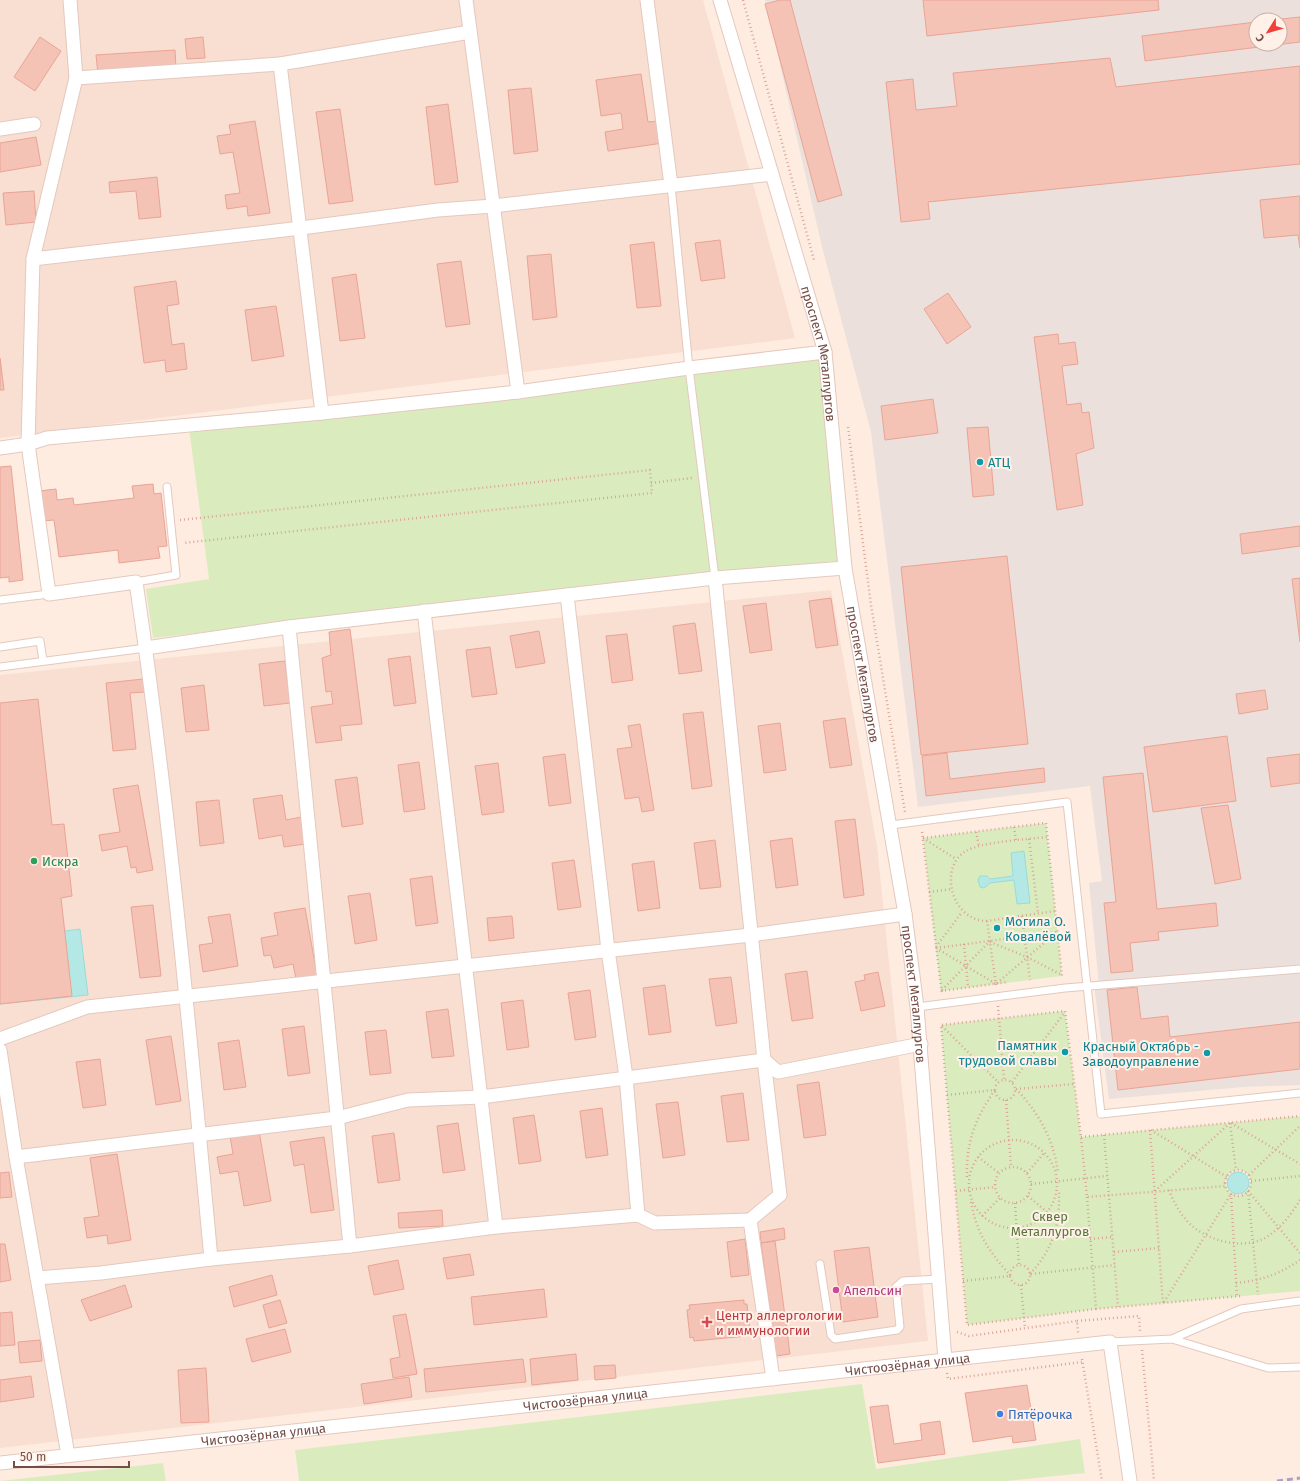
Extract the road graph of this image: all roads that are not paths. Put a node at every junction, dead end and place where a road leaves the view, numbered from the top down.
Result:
1 (70, 0) edge
2 (466, 0) edge
3 (647, 0) edge
4 (720, 0) edge
5 (470, 32) junction
6 (280, 64) junction
7 (76, 78) junction
8 (34, 124) dead end
9 (0, 128) edge
10 (772, 174) junction
11 (671, 185) junction
12 (493, 206) junction
13 (301, 228) junction
14 (33, 258) junction
15 (825, 352) junction
16 (689, 368) junction
17 (518, 392) junction
18 (322, 413) junction
19 (28, 444) junction
20 (0, 448) edge
21 (167, 487) dead end
22 (844, 568) junction
23 (715, 578) junction
24 (136, 582) junction
25 (48, 594) junction
26 (567, 595) junction
27 (0, 600) edge
28 (424, 611) junction
29 (289, 627) junction
30 (0, 647) edge
31 (146, 648) junction
32 (43, 661) junction
33 (0, 667) edge
34 (891, 825) junction
35 (906, 914) junction
36 (751, 935) junction
37 (608, 950) junction
38 (466, 965) junction
39 (1300, 969) edge
40 (324, 980) junction
41 (1087, 986) junction
42 (187, 996) junction
43 (917, 1007) junction
44 (0, 1039) edge
45 (921, 1044) junction
46 (0, 1050) edge
47 (764, 1060) junction
48 (626, 1077) junction
49 (1300, 1093) edge
50 (482, 1097) junction
51 (338, 1118) junction
52 (199, 1135) junction
53 (16, 1157) junction
54 (638, 1215) junction
55 (750, 1220) junction
56 (496, 1227) junction
57 (350, 1246) junction
58 (211, 1259) junction
59 (820, 1264) dead end
60 (37, 1278) junction
61 (939, 1279) junction
62 (1300, 1302) edge
63 (1172, 1339) junction
64 (1110, 1342) junction
65 (945, 1360) junction
66 (1300, 1367) edge
67 (773, 1379) junction
68 (68, 1455) junction
69 (0, 1462) edge
70 (1130, 1481) edge

1 - 7 street
2 - 5 street
3 - 11 street
4 - 10 street, проспект Металлургов
5 - 6 street
5 - 12 street
6 - 7 street
6 - 13 street
7 - 14 street
8 - 9 street
10 - 11 street
10 - 15 street, проспект Металлургов
11 - 12 street
11 - 16 lane
12 - 13 street
12 - 17 street
13 - 14 street
13 - 18 street
14 - 19 street
15 - 16 street
15 - 22 street, проспект Металлургов
16 - 17 street
16 - 23 lane
17 - 18 street
18 - 19 street
19 - 20 street
19 - 25 street
21 - 24 lane
22 - 23 street
22 - 34 street, проспект Металлургов
23 - 26 street
23 - 36 street
24 - 25 street
24 - 31 street
25 - 27 lane
26 - 28 street
26 - 37 street
28 - 29 street
28 - 38 street
29 - 31 street
29 - 40 street
30 - 32 lane
31 - 32 lane
31 - 42 street
32 - 33 lane
34 - 35 street, проспект Металлургов
34 - 41 lane
35 - 36 street
35 - 43 street, проспект Металлургов
36 - 37 street
36 - 47 street
37 - 38 street
37 - 48 street
38 - 40 street
38 - 50 street
39 - 41 lane
40 - 42 street
40 - 51 street
41 - 43 lane
41 - 49 lane
42 - 44 street
42 - 52 street
43 - 45 street, проспект Металлургов
45 - 47 street
45 - 61 street, проспект Металлургов
46 - 53 street
47 - 48 street
47 - 55 street
48 - 50 street
48 - 54 street
50 - 51 street
50 - 56 street
51 - 52 street
51 - 57 street
52 - 53 street
52 - 58 street
53 - 60 street
54 - 55 street
54 - 56 street
55 - 67 street
56 - 57 street
57 - 58 street
58 - 60 street
59 - 61 lane
60 - 68 street
61 - 65 street, проспект Металлургов
62 - 63 lane, Чистоозёрная улица
63 - 64 lane, Чистоозёрная улица
63 - 66 lane, Чистоозёрная улица
64 - 65 street, Чистоозёрная улица
64 - 70 street
65 - 67 street, Чистоозёрная улица
67 - 68 street, Чистоозёрная улица
68 - 69 street, Чистоозёрная улица

